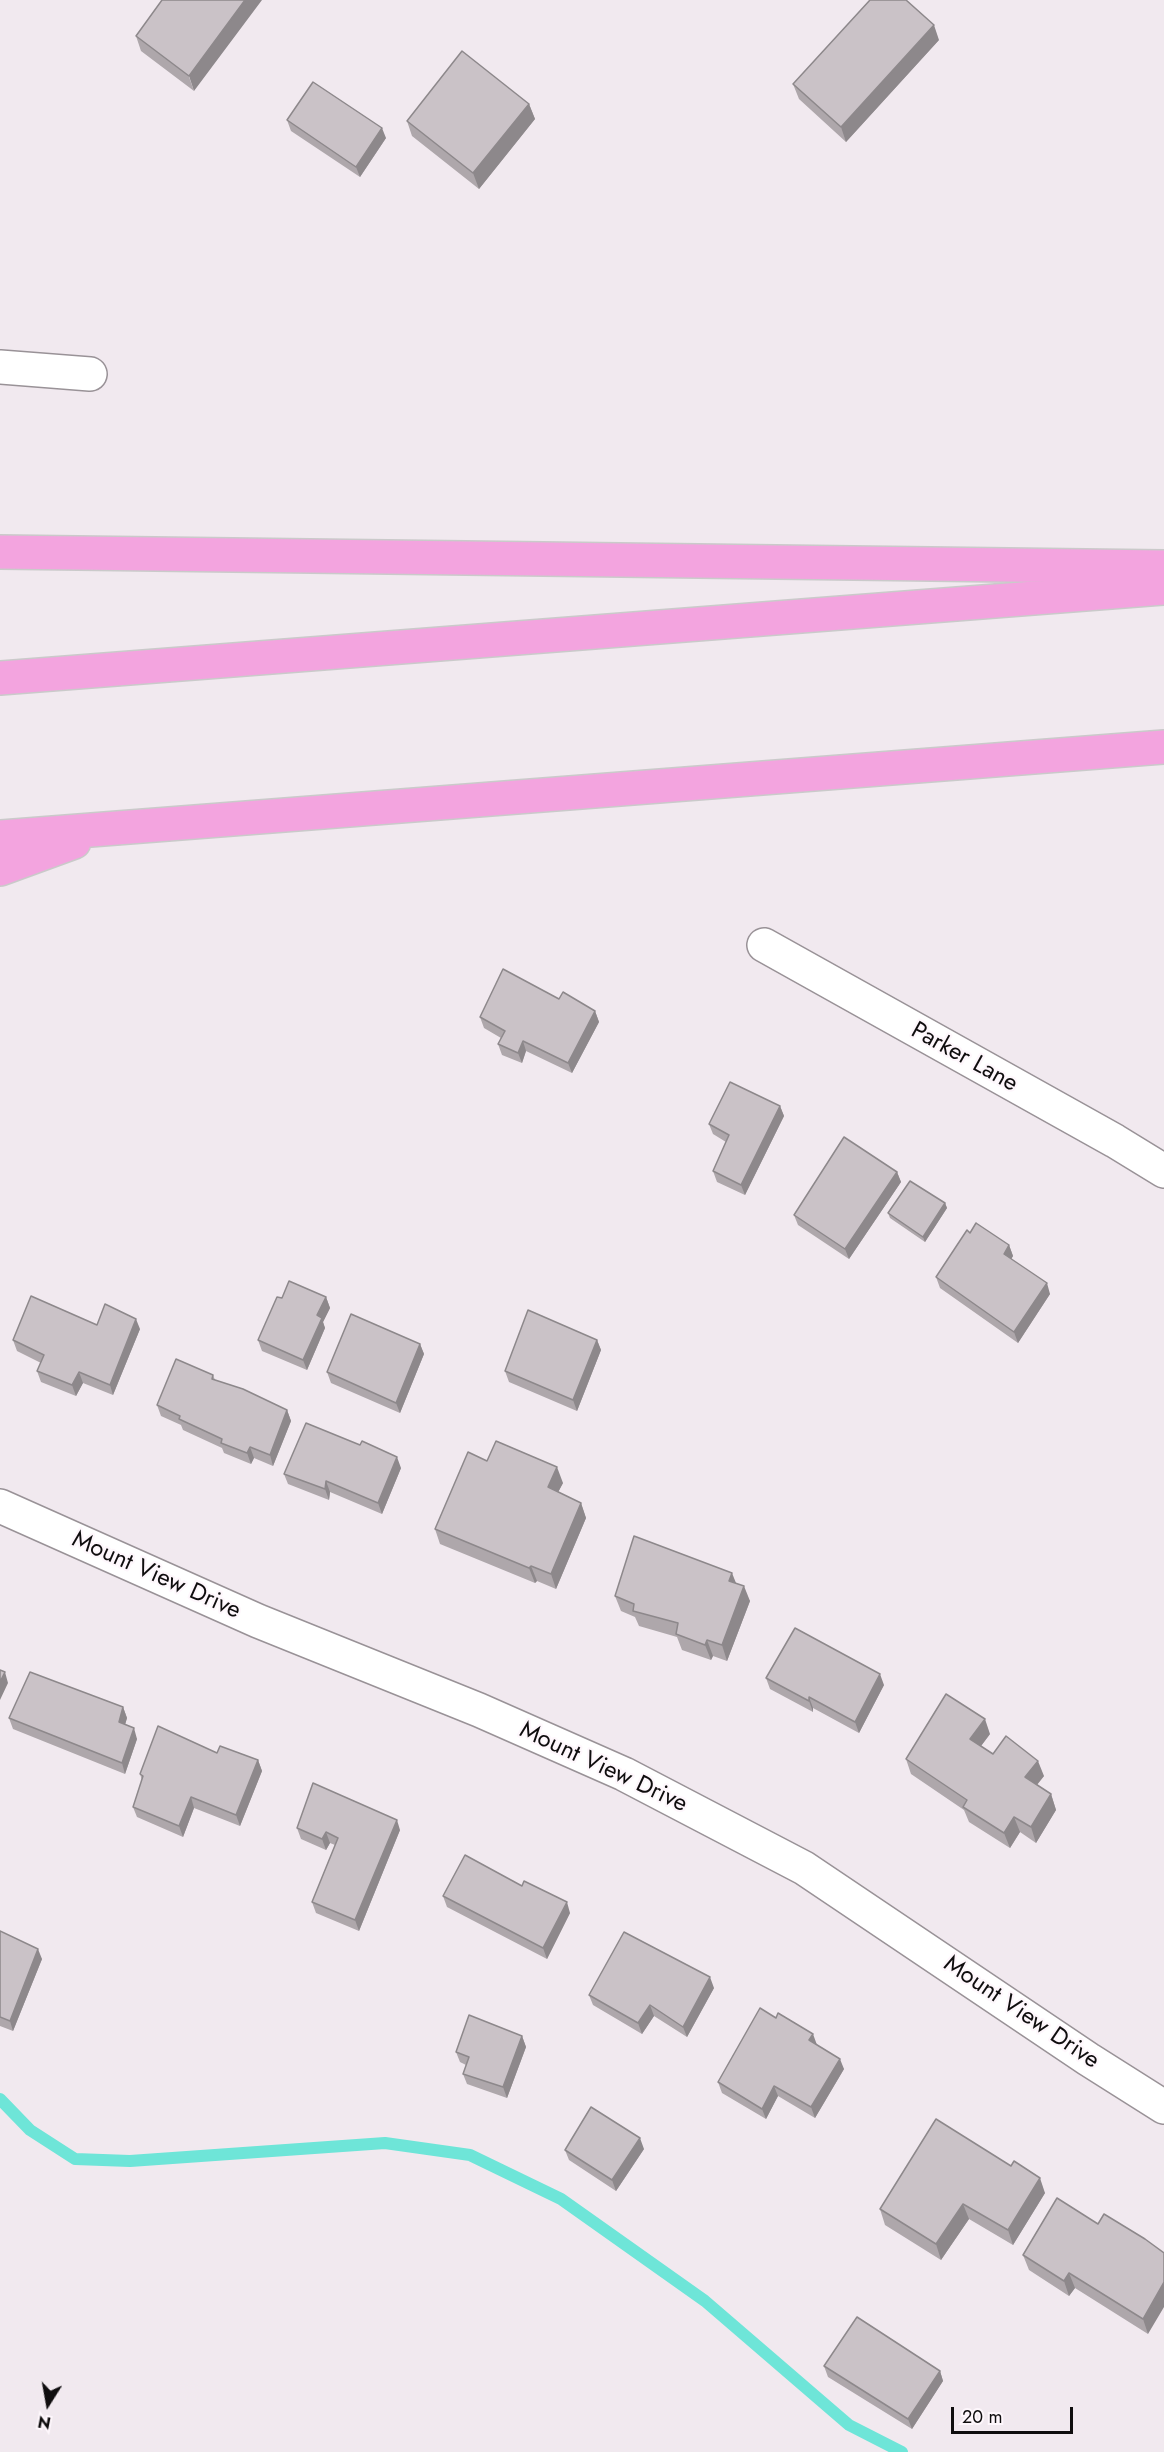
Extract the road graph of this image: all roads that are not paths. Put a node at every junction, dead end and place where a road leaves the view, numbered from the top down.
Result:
1 (0, 367) edge
2 (90, 374) dead end
3 (0, 552) edge
4 (1164, 567) edge
5 (1164, 588) edge
6 (0, 678) edge
7 (1164, 747) edge
8 (107, 829) junction
9 (0, 837) edge
10 (0, 869) edge
11 (764, 945) dead end
12 (1164, 1171) edge
13 (0, 1506) edge
14 (1164, 2107) edge

1 - 2 street
3 - 4 highway
5 - 6 highway
7 - 8 highway
8 - 9 highway
8 - 10 highway
11 - 12 street, Parker Lane
13 - 14 street, Mount View Drive

